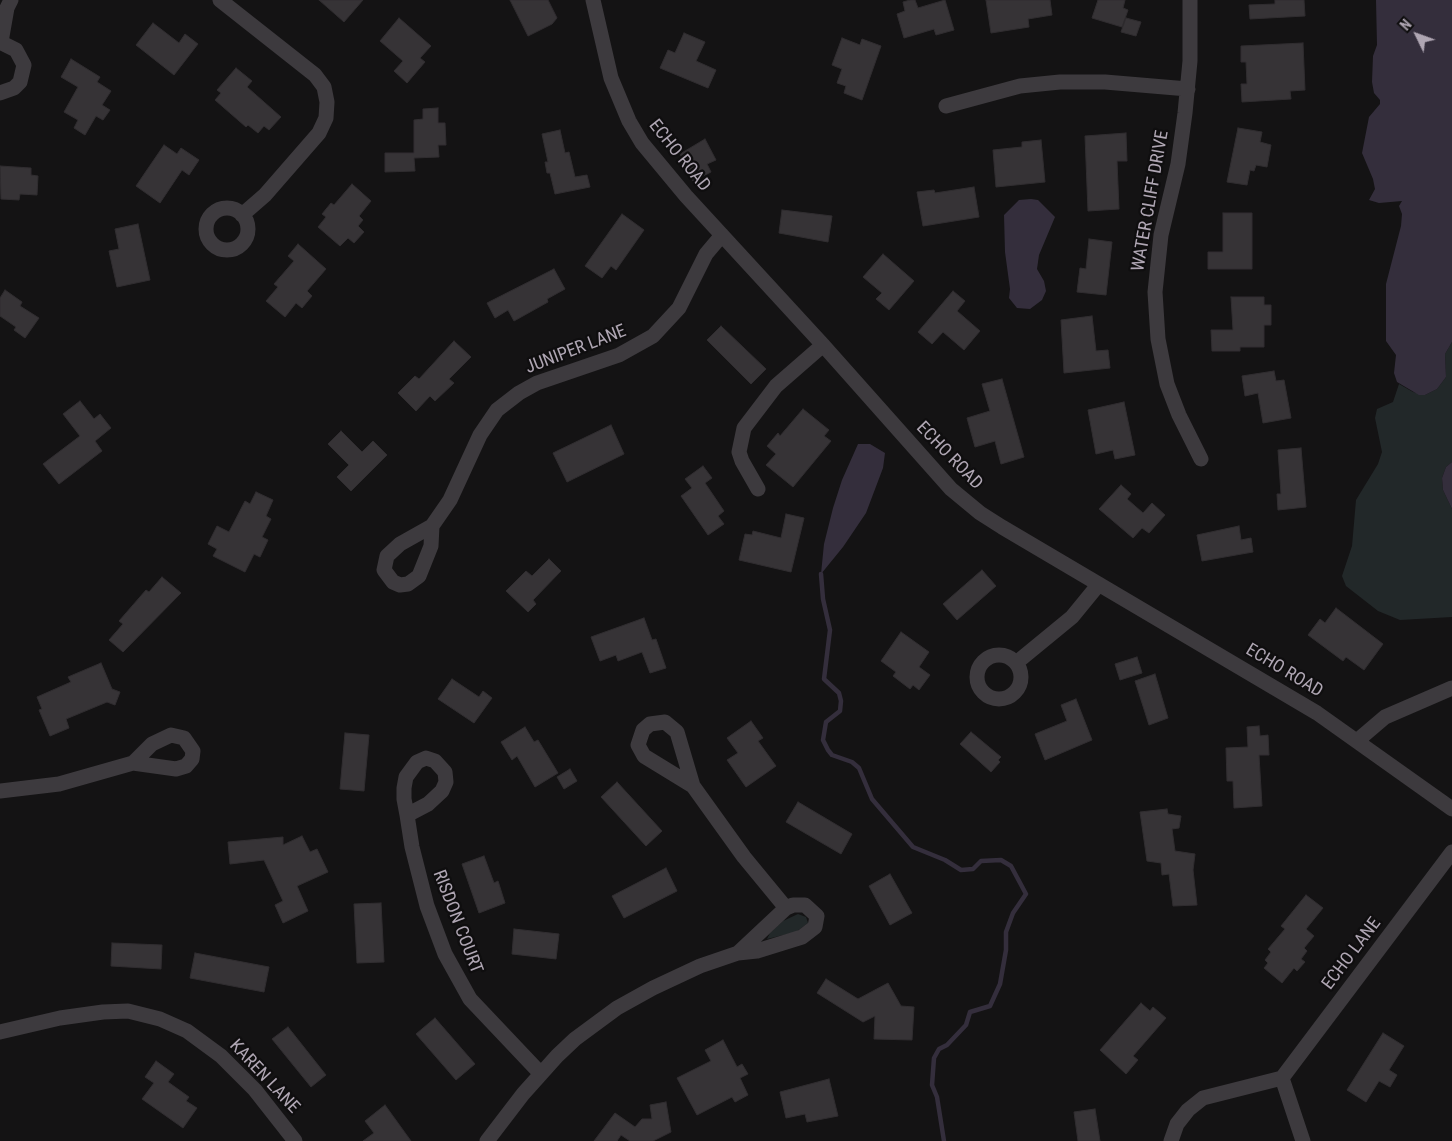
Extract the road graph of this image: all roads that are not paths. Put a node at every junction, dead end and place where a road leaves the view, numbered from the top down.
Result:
1 (11, 0) edge
2 (220, 0) edge
3 (593, 0) edge
4 (1190, 0) edge
5 (0, 42) edge
6 (1188, 88) junction
7 (0, 93) edge
8 (946, 106) dead end
9 (242, 215) dead end
10 (722, 235) junction
11 (823, 345) junction
12 (1201, 459) dead end
13 (758, 489) dead end
14 (432, 526) dead end
15 (1098, 584) junction
16 (1016, 663) dead end
17 (1452, 688) edge
18 (1358, 740) junction
19 (133, 763) dead end
20 (693, 786) dead end
21 (0, 791) edge
22 (1452, 808) edge
23 (406, 815) dead end
24 (1452, 852) edge
25 (786, 908) junction
26 (738, 953) junction
27 (0, 1032) edge
28 (540, 1074) junction
29 (1282, 1078) junction
30 (295, 1141) edge
31 (487, 1141) edge
32 (1171, 1141) edge
33 (1303, 1141) edge

1 - 5 street
2 - 9 street
3 - 10 street, ECHO ROAD
4 - 6 street, WATER CLIFF DRIVE
5 - 7 street
6 - 8 street
6 - 12 street, WATER CLIFF DRIVE
10 - 11 street, ECHO ROAD
10 - 14 street, JUNIPER LANE
11 - 13 street
11 - 15 street, ECHO ROAD
15 - 16 street
15 - 18 street, ECHO ROAD
17 - 18 street
18 - 22 street, ECHO ROAD
19 - 21 street
20 - 25 street
23 - 28 street, RISDON COURT
24 - 29 street, ECHO LANE
25 - 26 street
25 - 26 street
26 - 28 street
27 - 30 street, KAREN LANE
28 - 31 street
29 - 32 street
29 - 33 street

